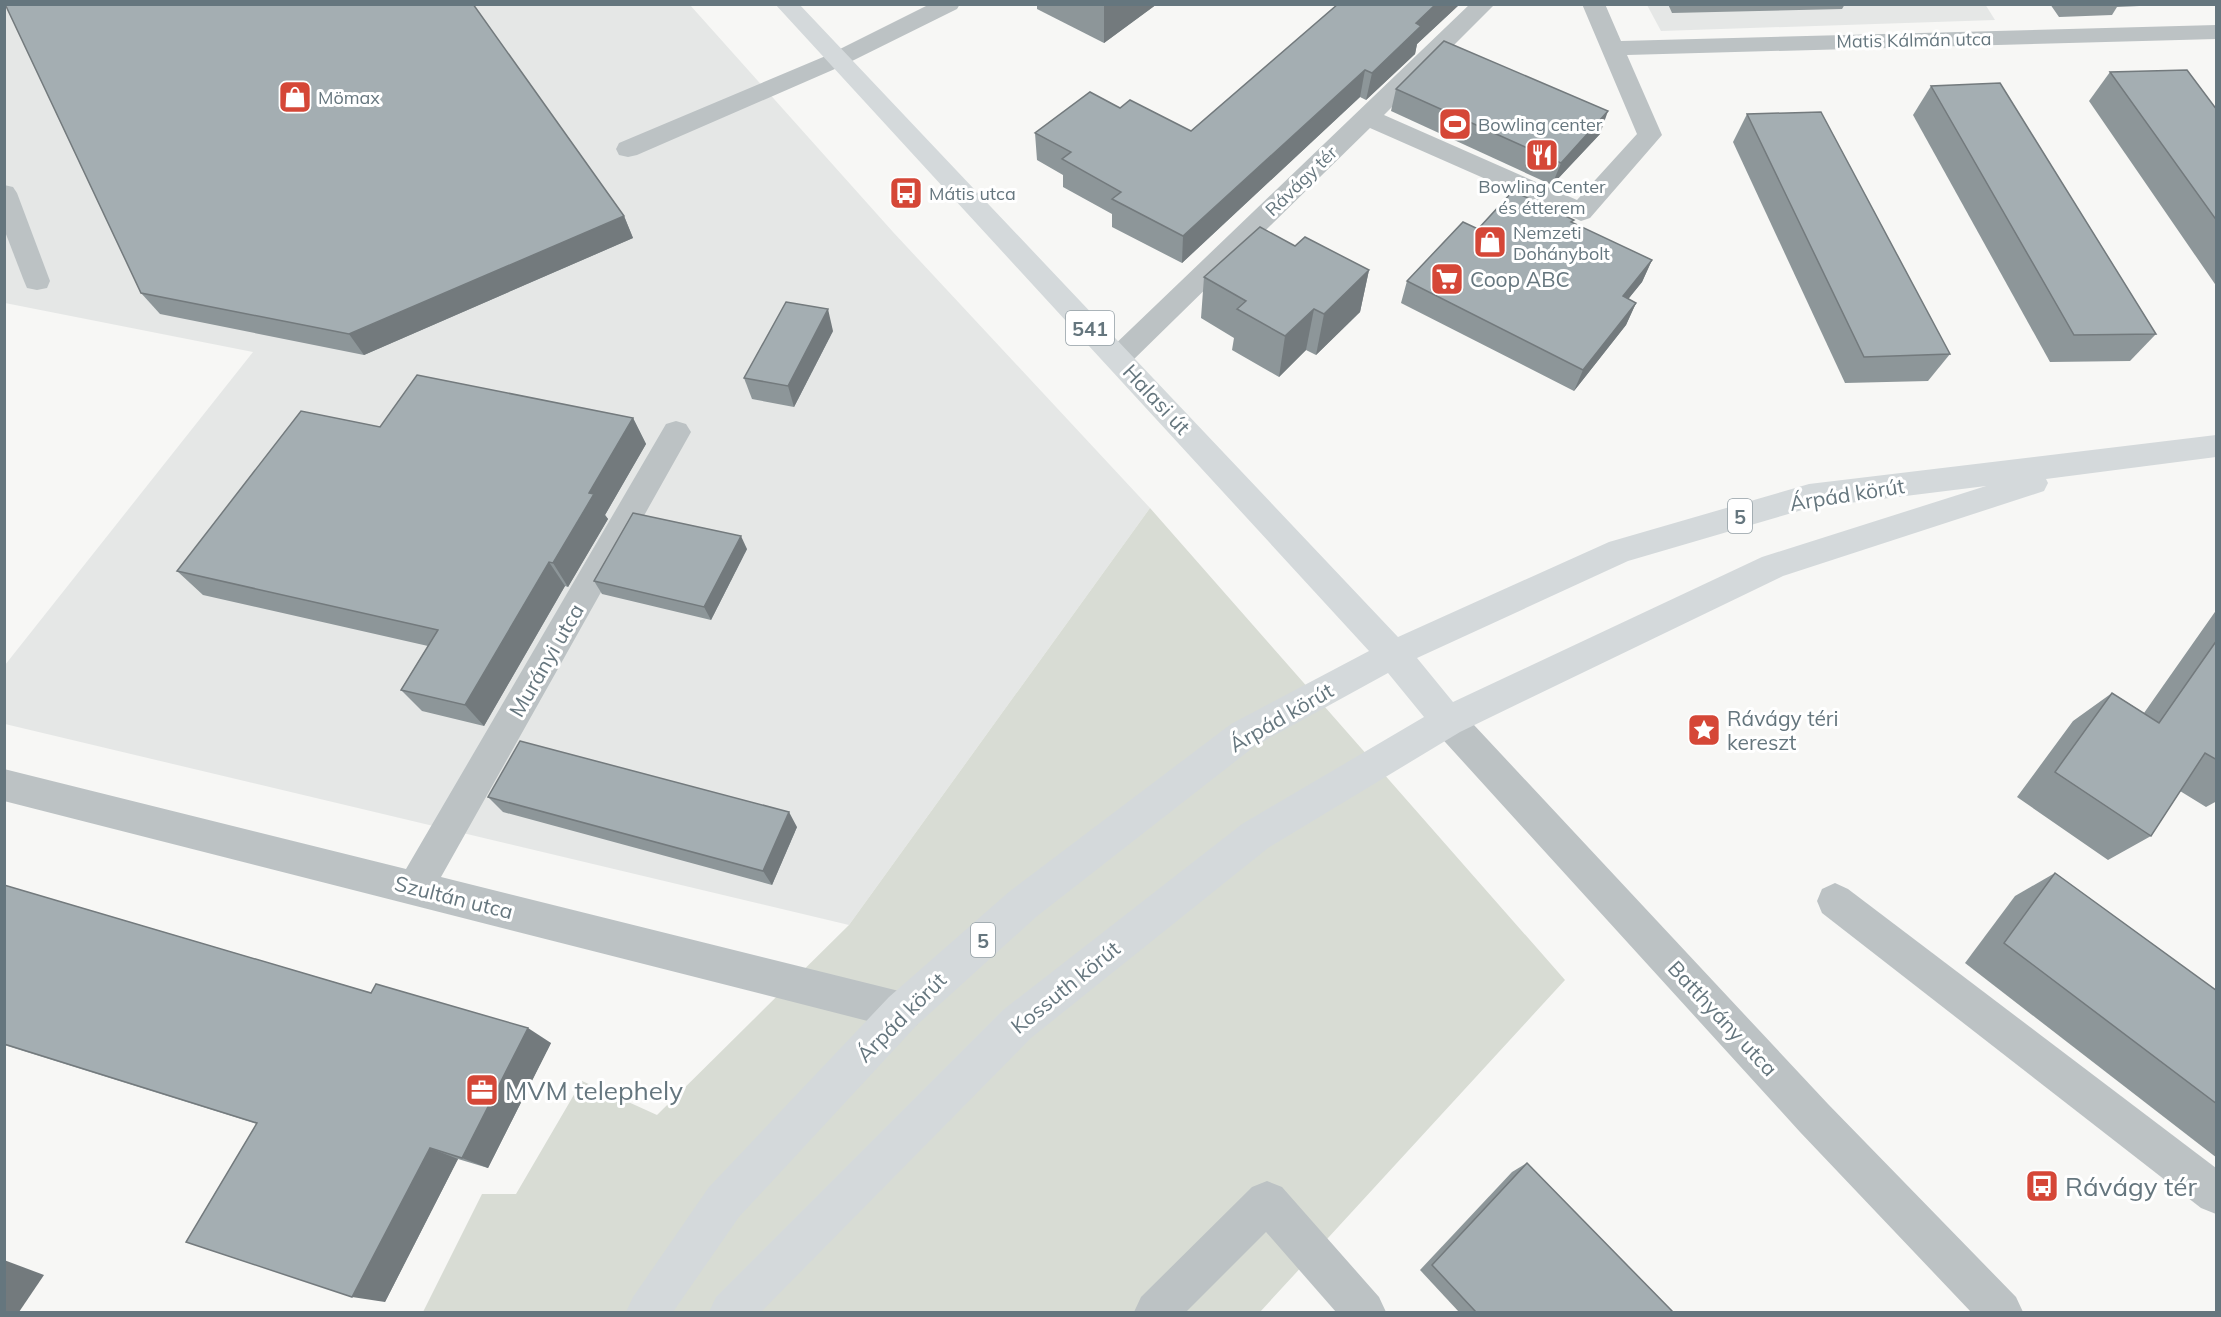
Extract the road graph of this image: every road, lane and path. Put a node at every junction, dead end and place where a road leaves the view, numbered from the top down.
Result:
1 (786, 4) edge
2 (949, 4) edge
3 (1484, 4) edge
4 (1593, 4) edge
5 (2217, 32) edge
6 (1612, 48) junction
7 (836, 60) junction
8 (1367, 117) junction
9 (628, 149) dead end
10 (4, 193) edge
11 (38, 281) dead end
12 (1118, 358) junction
13 (676, 432) dead end
14 (2217, 446) edge
15 (2108, 459) junction
16 (1393, 654) junction
17 (1448, 721) junction
18 (4, 785) edge
19 (415, 888) junction
20 (1835, 901) dead end
21 (903, 1011) junction
22 (2217, 1193) edge
23 (648, 1312) edge
24 (731, 1312) edge
25 (1156, 1312) edge
26 (1364, 1312) edge
27 (2001, 1312) edge

1 - 7 main road, Halasi út / 541
2 - 7 street
3 - 8 street, Rávágy tér
4 - 6 street
5 - 6 street, Matis Kálmán utca
6 - 8 street
7 - 9 street
7 - 12 main road, Halasi út / 541
8 - 12 street, Rávágy tér
10 - 11 street
12 - 16 main road, Halasi út / 541
13 - 19 street, Murányi utca
14 - 15 main road, Árpád körút / 5
15 - 16 main road, Árpád körút / 5
15 - 17 main road, Árpád körút / 5
16 - 17 main road, Halasi út / 541
16 - 21 main road, Árpád körút / 5
17 - 24 main road, Kossuth körút / 5
17 - 27 street, Batthyány utca
18 - 19 street, Szultán utca
19 - 21 street, Szultán utca
20 - 22 street
21 - 23 main road, Árpád körút / 5
25 - 26 street

